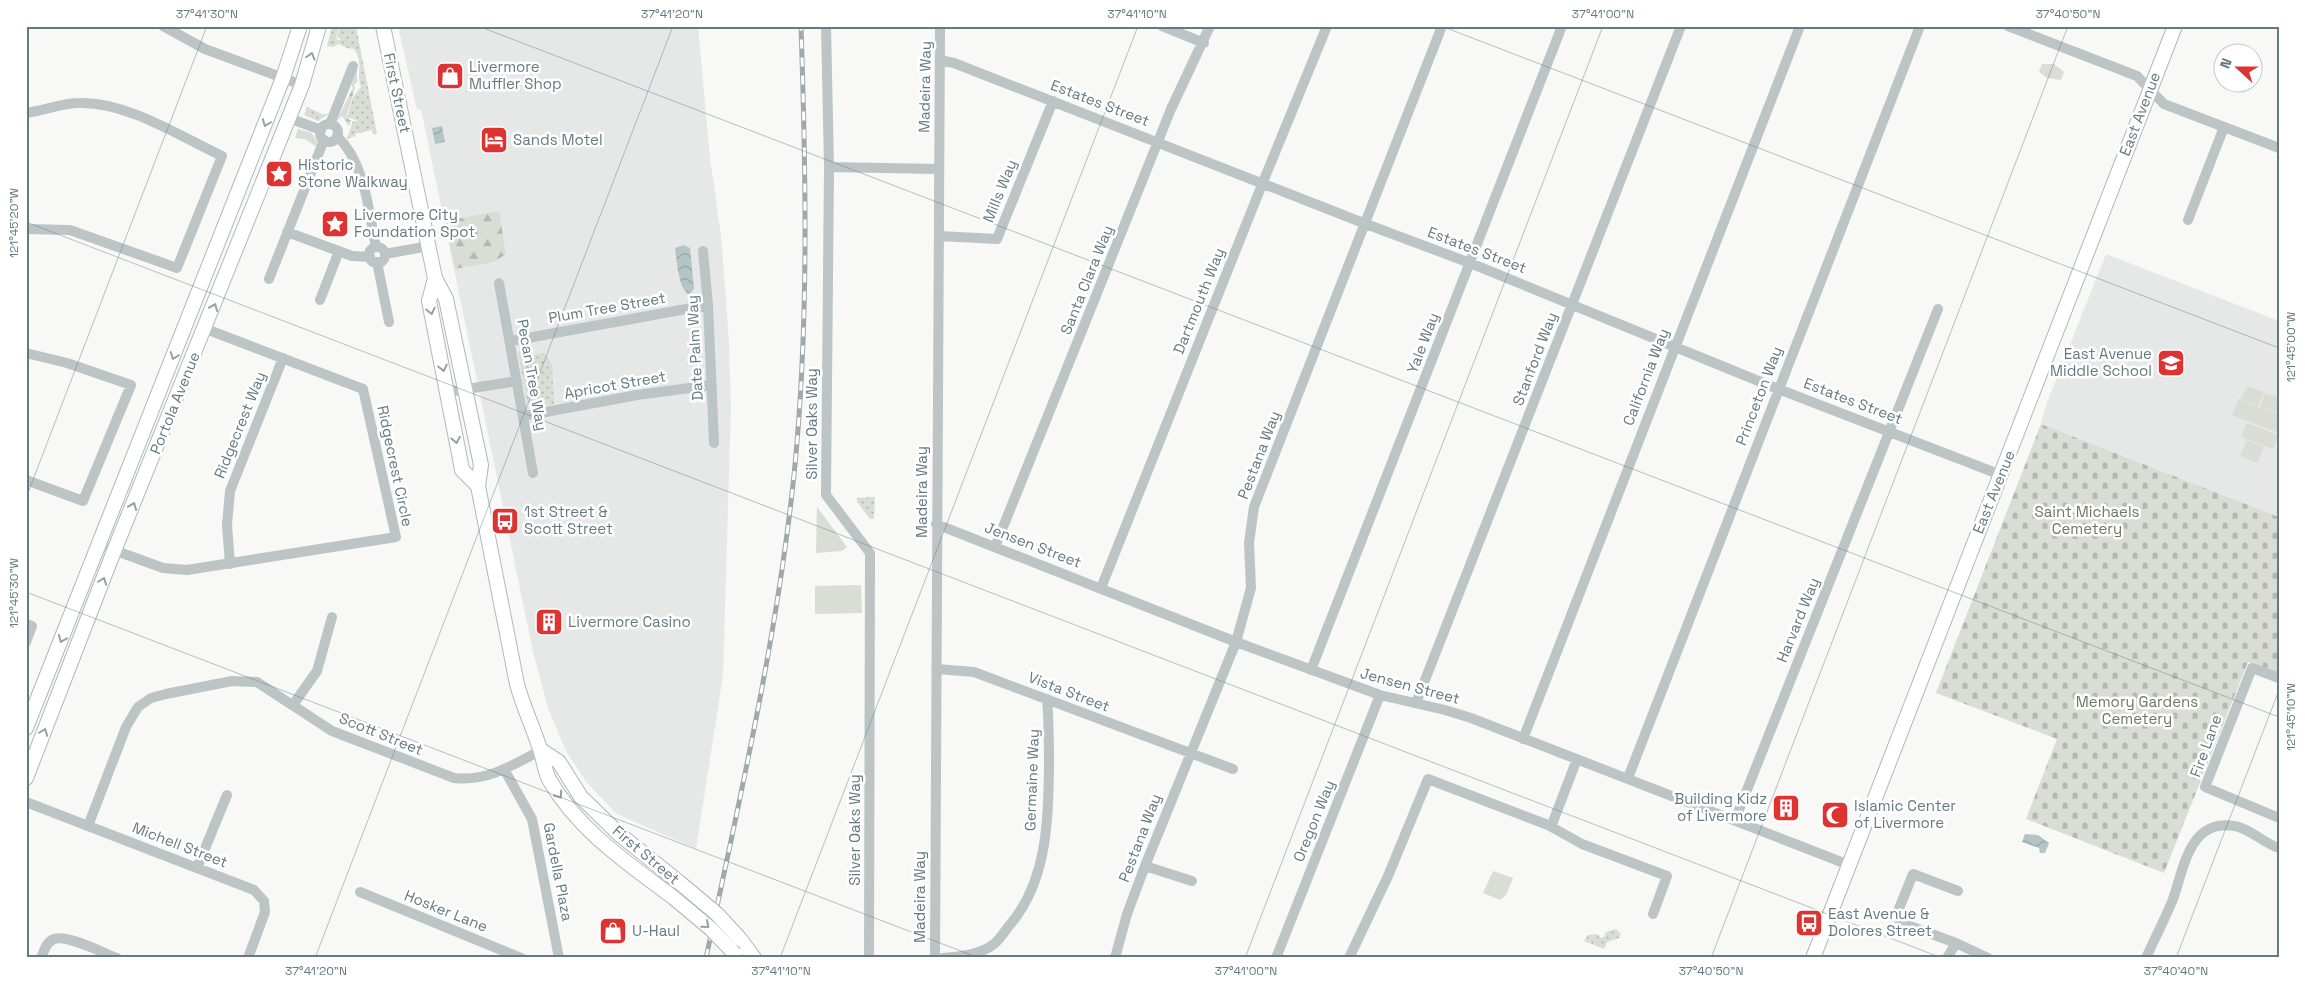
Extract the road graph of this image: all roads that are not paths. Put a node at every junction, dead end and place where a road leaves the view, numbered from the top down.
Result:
1 (163, 26) edge
2 (300, 26) edge
3 (320, 26) edge
4 (383, 26) edge
5 (826, 26) edge
6 (940, 26) edge
7 (1162, 26) edge
8 (1210, 26) edge
9 (1327, 26) edge
10 (1442, 26) edge
11 (1562, 26) edge
12 (1681, 26) edge
13 (1800, 26) edge
14 (1920, 26) edge
15 (2008, 26) edge
16 (2175, 26) edge
17 (1204, 43) junction
18 (940, 60) junction
19 (353, 66) dead end
20 (284, 78) junction
21 (302, 85) junction
22 (2150, 88) junction
23 (1052, 101) junction
24 (26, 113) edge
25 (289, 118) junction
26 (330, 124) junction
27 (2224, 127) junction
28 (323, 135) junction
29 (337, 136) junction
30 (1159, 142) junction
31 (2279, 148) edge
32 (829, 167) junction
33 (939, 169) junction
34 (1262, 182) junction
35 (2188, 220) dead end
36 (1366, 224) junction
37 (26, 229) edge
38 (287, 232) junction
39 (939, 236) junction
40 (429, 246) junction
41 (376, 247) junction
42 (339, 251) junction
43 (703, 251) dead end
44 (385, 254) junction
45 (374, 260) junction
46 (1470, 263) junction
47 (435, 278) junction
48 (269, 279) dead end
49 (499, 283) dead end
50 (320, 300) dead end
51 (1572, 304) junction
52 (708, 305) junction
53 (1938, 309) dead end
54 (389, 322) dead end
55 (206, 329) junction
56 (511, 341) junction
57 (1674, 347) junction
58 (26, 353) edge
59 (283, 358) junction
60 (517, 381) junction
61 (712, 385) junction
62 (465, 389) junction
63 (1778, 389) junction
64 (448, 392) junction
65 (524, 416) junction
66 (1889, 431) junction
67 (714, 443) dead end
68 (534, 473) dead end
69 (2001, 475) junction
70 (26, 480) edge
71 (478, 486) junction
72 (936, 524) junction
73 (100, 545) junction
74 (995, 547) junction
75 (114, 551) junction
76 (230, 564) junction
77 (1101, 588) junction
78 (332, 617) dead end
79 (26, 624) edge
80 (26, 642) edge
81 (1236, 642) junction
82 (937, 669) junction
83 (1311, 670) junction
84 (2279, 678) edge
85 (1380, 696) junction
86 (1047, 699) junction
87 (1416, 703) junction
88 (293, 705) junction
89 (26, 728) edge
90 (1522, 739) junction
91 (541, 750) junction
92 (1189, 754) junction
93 (1577, 759) junction
94 (504, 769) junction
95 (1233, 769) dead end
96 (26, 778) edge
97 (1628, 778) junction
98 (227, 796) dead end
99 (26, 802) edge
100 (2279, 818) edge
101 (1735, 820) junction
102 (88, 826) junction
103 (1551, 827) junction
104 (2279, 848) edge
105 (1849, 864) junction
106 (1145, 866) junction
107 (197, 868) junction
108 (1192, 880) dead end
109 (1958, 891) dead end
110 (360, 892) dead end
111 (1653, 914) dead end
112 (1956, 943) junction
113 (736, 956) edge
114 (41, 958) edge
115 (117, 958) edge
116 (248, 958) edge
117 (521, 958) edge
118 (559, 958) edge
119 (754, 958) edge
120 (869, 958) edge
121 (935, 958) edge
122 (944, 958) edge
123 (1115, 958) edge
124 (1276, 958) edge
125 (1349, 958) edge
126 (1813, 958) edge
127 (1947, 958) edge
128 (1988, 958) edge
129 (2146, 958) edge

1 - 20 street
2 - 20 main road, Portola Avenue
21 -> 3 main road, Portola Avenue
4 - 40 main road, First Street
5 - 32 street, Silver Oaks Way
6 - 18 street, Madeira Way
7 - 17 street
8 - 17 street, Santa Clara Way
9 - 34 street, Dartmouth Way
10 - 36 street, Pestana Way
11 - 46 street, Yale Way
12 - 51 street, Stanford Way
13 - 57 street, California Way
14 - 63 street, Princeton Way
15 - 22 street
16 - 22 main road, East Avenue
17 - 30 street, Santa Clara Way
18 - 23 street, Estates Street
18 - 33 street, Madeira Way
19 - 26 street
20 - 21 street
20 -> 73 main road, Portola Avenue
21 - 25 main road, Portola Avenue
22 - 27 street
22 - 69 main road, East Avenue
23 - 30 street, Estates Street
23 - 39 street, Mills Way
24 - 37 street
25 - 28 street
55 -> 25 main road, Portola Avenue
26 - 28 street
26 - 29 street
27 - 31 street
27 - 35 street
28 - 29 street
28 - 38 street
29 - 41 street
30 - 34 street, Estates Street
30 - 74 street, Santa Clara Way
32 - 33 street
32 - 120 street, Silver Oaks Way
33 - 39 street, Madeira Way
34 - 36 street, Estates Street
34 - 77 street, Dartmouth Way
36 - 46 street, Estates Street
36 - 81 street, Pestana Way
38 - 42 street
38 - 48 street
39 - 72 street, Madeira Way
40 - 44 street
40 - 47 main road, First Street
41 - 44 street
41 - 45 street
42 - 45 street
42 - 50 street
43 - 52 street, Date Palm Way
44 - 45 street
45 - 54 street
46 - 51 street, Estates Street
46 - 83 street, Yale Way
47 - 62 main road, First Street
47 -> 64 main road, First Street
49 - 56 street, Pecan Tree Way
51 - 57 street, Estates Street
51 - 87 street, Stanford Way
52 - 56 street, Plum Tree Street
52 - 61 street, Date Palm Way
53 - 66 street, Harvard Way
55 - 59 street, Ridgecrest Circle
75 -> 55 main road, Portola Avenue
56 - 60 street, Pecan Tree Way
57 - 63 street, Estates Street
57 - 90 street, California Way
58 - 70 street
59 - 76 street, Ridgecrest Way
59 - 76 street, Ridgecrest Circle
60 - 62 street
60 - 65 street, Pecan Tree Way
61 - 65 street, Apricot Street
61 - 67 street, Date Palm Way
62 - 64 street
62 - 71 main road, First Street
63 - 66 street, Estates Street
63 - 97 street, Princeton Way
64 -> 71 main road, First Street
65 - 68 street, Pecan Tree Way
66 - 69 street, Estates Street
66 - 101 street, Harvard Way
69 - 105 main road, East Avenue
71 - 91 main road, First Street
72 - 74 street, Jensen Street
72 - 82 street, Madeira Way
73 - 75 street, Ridgecrest Circle
73 -> 89 main road, Portola Avenue
74 - 77 street, Jensen Street
75 - 76 street, Ridgecrest Circle
96 -> 75 main road, Portola Avenue
77 - 81 street, Jensen Street
78 - 88 street
79 - 80 street
81 - 83 street, Jensen Street
81 - 92 street, Pestana Way
82 - 86 street, Vista Street
82 - 121 street, Madeira Way
83 - 85 street, Jensen Street
84 - 100 street, Fire Lane
85 - 87 street, Jensen Street
85 - 124 street, Oregon Way
86 - 92 street, Vista Street
86 - 122 street, Germaine Way
87 - 90 street, Jensen Street
88 - 94 street, Scott Street
88 - 102 street, Scott Street
90 - 93 street, Jensen Street
91 - 94 street, Scott Street
91 -> 113 main road, First Street, bridge
91 - 119 main road, First Street, bridge
92 - 95 street, Vista Street
92 - 106 street, Pestana Way
93 - 97 street, Jensen Street
93 - 103 street
94 - 118 street, Gardella Plaza
97 - 101 street, Jensen Street
98 - 107 street
99 - 102 street, Michell Street
101 - 105 street, Jensen Street
102 - 107 street, Michell Street
103 - 111 street
103 - 125 street
104 - 129 street
105 - 126 main road, East Avenue
106 - 108 street
106 - 123 street, Pestana Way
107 - 116 street, Michell Street
109 - 112 street
110 - 117 street, Hosker Lane
112 - 127 street
112 - 128 street
114 - 115 street

